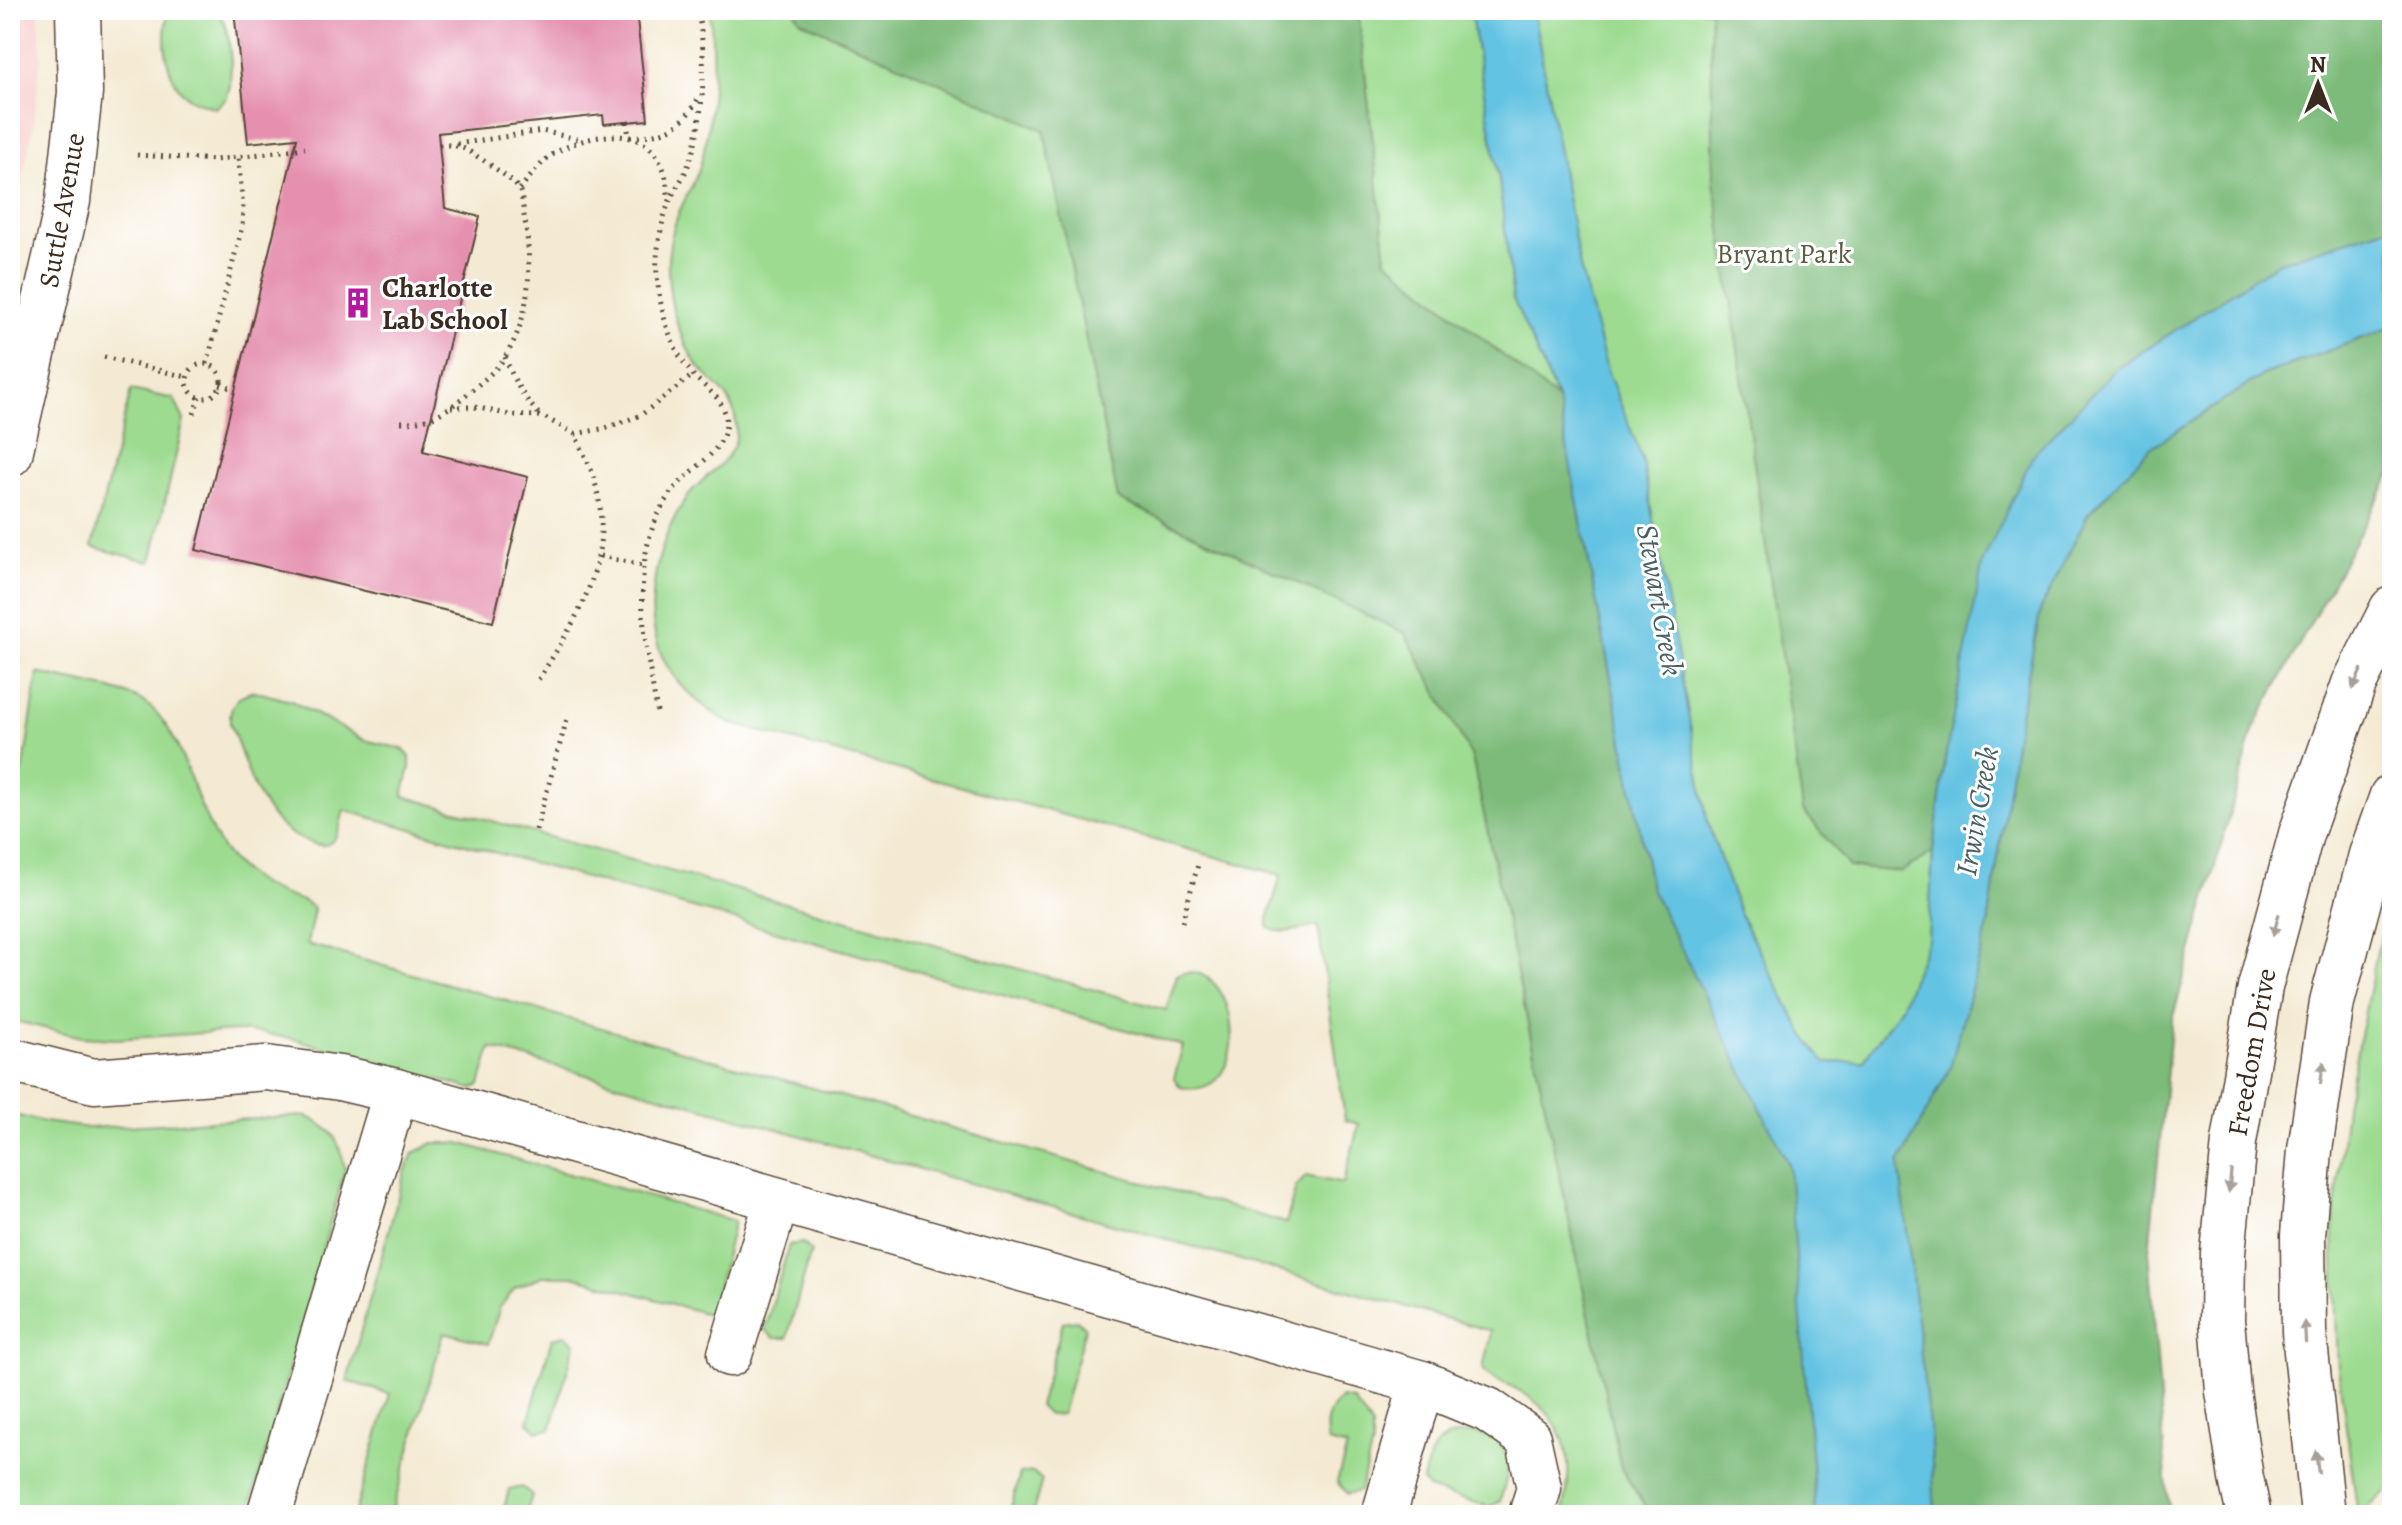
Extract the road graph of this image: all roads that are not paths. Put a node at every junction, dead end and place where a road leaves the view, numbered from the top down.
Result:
1 (78, 10) edge
2 (10, 454) edge
3 (2392, 609) edge
4 (2392, 796) edge
5 (10, 1060) edge
6 (396, 1091) junction
7 (777, 1200) junction
8 (730, 1354) dead end
9 (1422, 1383) junction
10 (2245, 1497) edge
11 (269, 1515) edge
12 (1384, 1515) edge
13 (1531, 1515) edge
14 (2323, 1515) edge

1 - 2 main road, Suttle Avenue
3 -> 10 main road, Freedom Drive
14 -> 4 main road
5 - 6 main road
6 - 7 main road
6 - 11 main road
7 - 8 main road
7 - 9 main road
9 - 12 main road
9 - 13 main road

